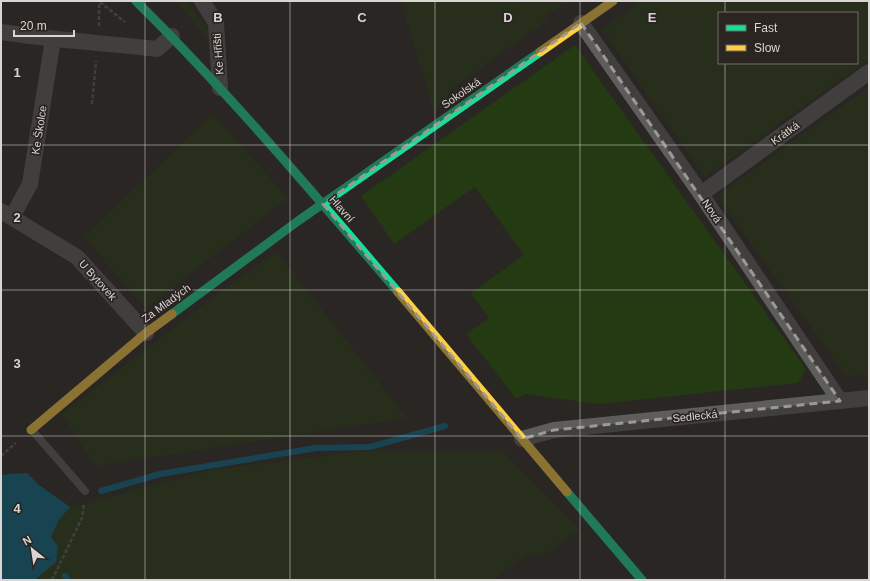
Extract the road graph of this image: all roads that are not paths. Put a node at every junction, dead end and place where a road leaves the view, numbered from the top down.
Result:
1 (136, 1) edge
2 (202, 1) edge
3 (613, 1) edge
4 (581, 23) junction
5 (1, 32) edge
6 (172, 36) junction
7 (53, 39) junction
8 (869, 72) edge
9 (220, 88) junction
10 (701, 194) junction
11 (323, 204) junction
12 (7, 214) edge
13 (146, 332) junction
14 (869, 398) edge
15 (840, 401) junction
16 (32, 430) joint
17 (522, 439) junction
18 (86, 491) road end
19 (642, 580) edge

1 - 6 main road, Hlavní
2 - 9 street, Ke Hřišti
3 - 4 main road, Sokolská
4 - 10 street, Nová
4 - 11 main road, Sokolská
5 - 7 street
6 - 7 street
6 - 9 main road, Hlavní
7 - 12 street, Ke Školce
8 - 10 street, Krátká
9 - 11 main road, Hlavní
10 - 15 street, Nová
11 - 13 main road, Za Mladých
11 - 17 main road, Hlavní
12 - 13 street, U Bytovek
13 - 16 main road, Za Mladých
14 - 15 street, Sedlecká
15 - 17 street, Sedlecká
16 - 18 lane
17 - 19 main road, Hlavní

